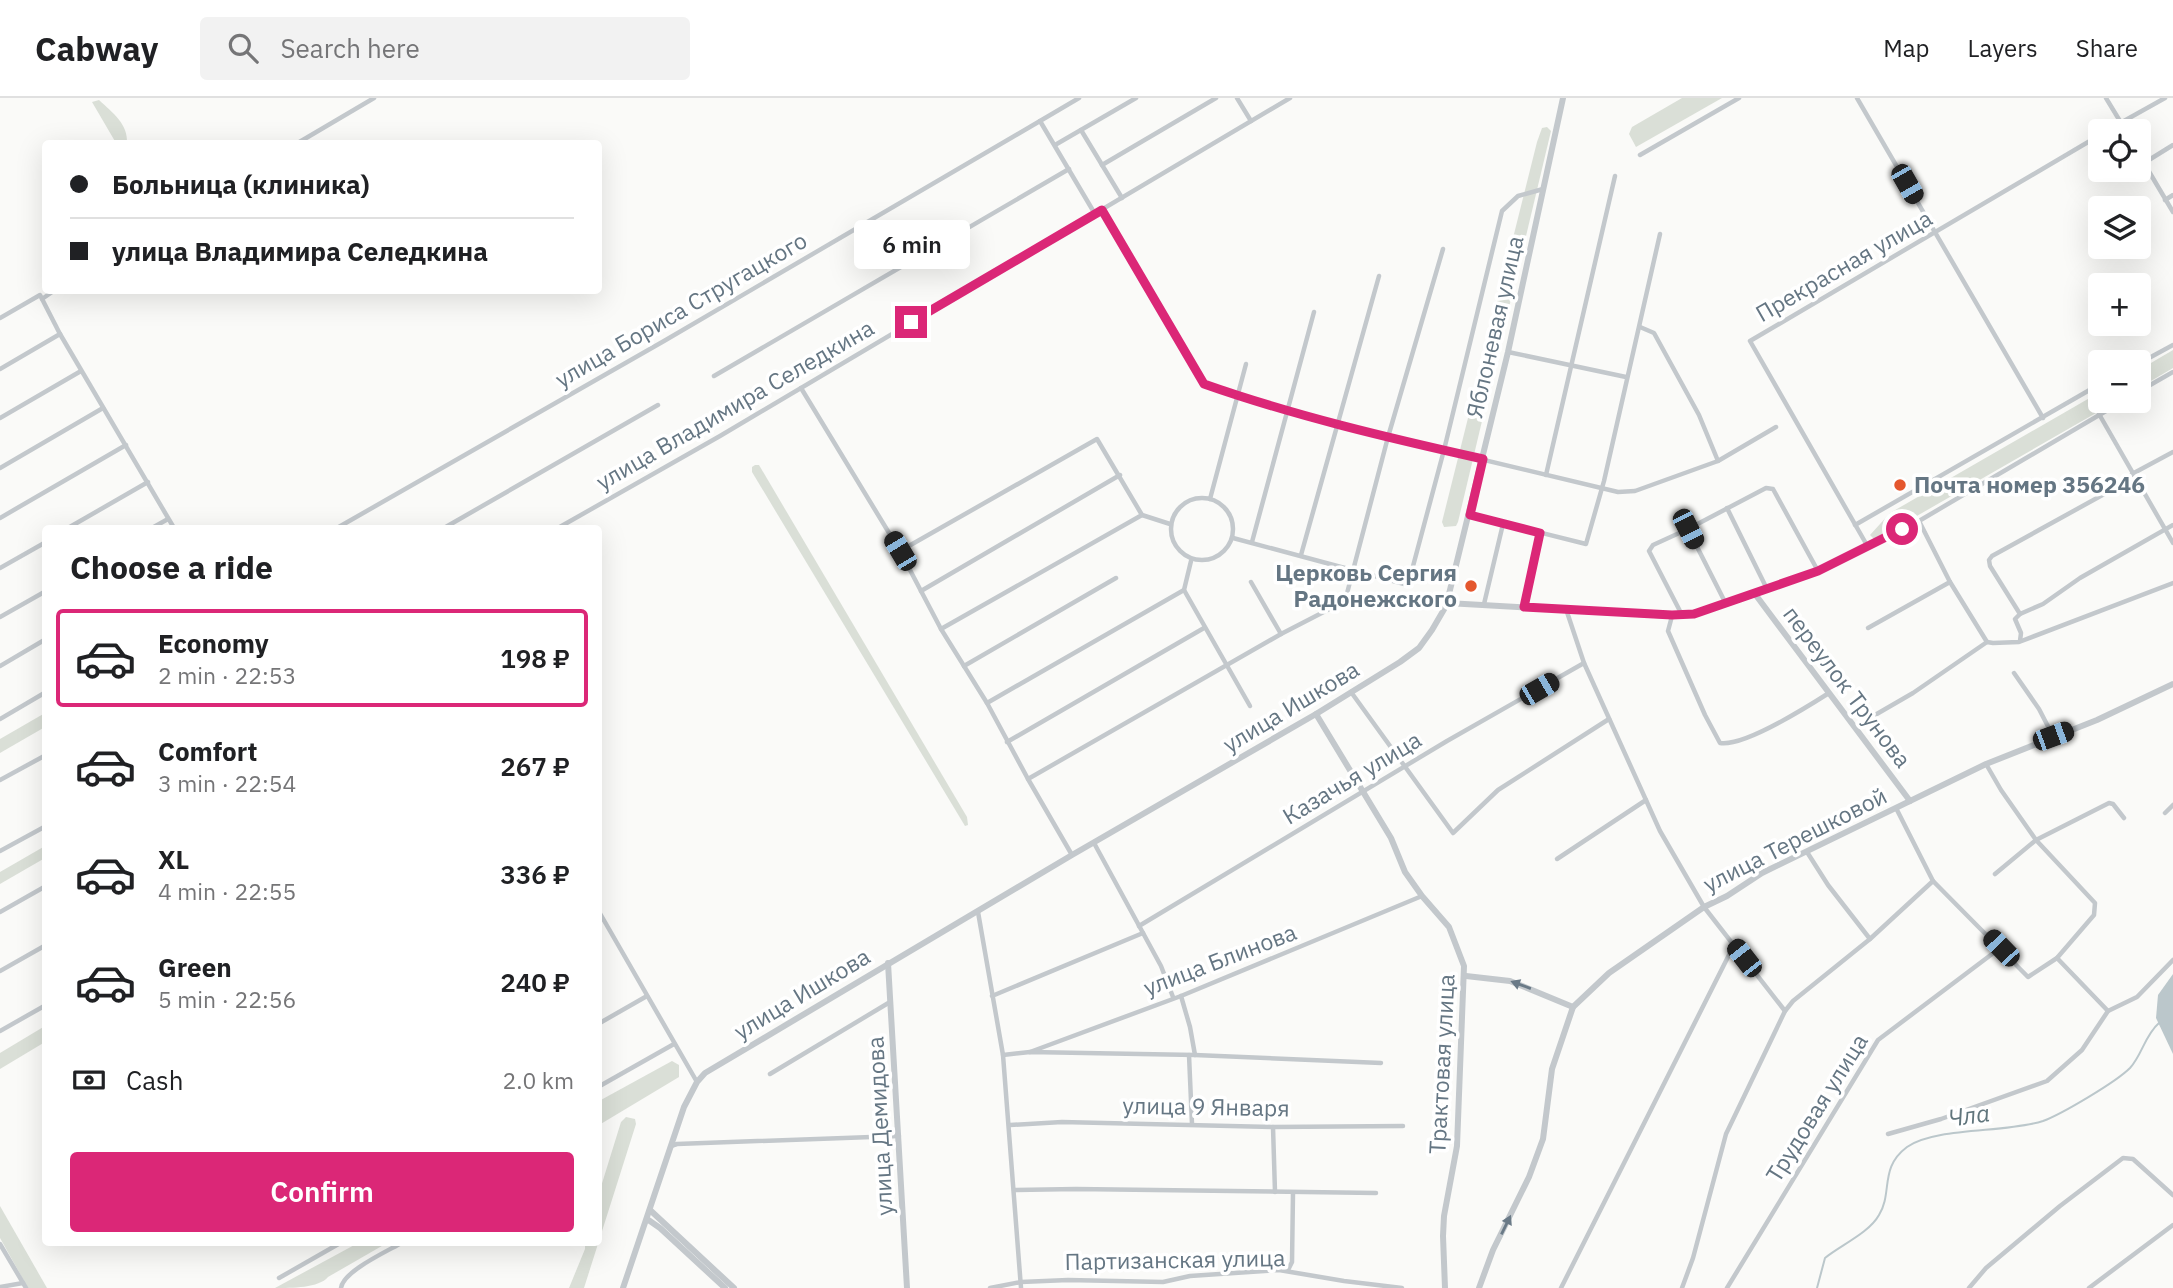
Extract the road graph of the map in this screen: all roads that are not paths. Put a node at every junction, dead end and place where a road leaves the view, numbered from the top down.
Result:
1 (374, 98) edge
2 (1079, 98) edge
3 (1136, 98) edge
4 (1216, 98) edge
5 (1237, 98) edge
6 (1290, 98) edge
7 (1563, 98) edge
8 (1739, 98) edge
9 (1857, 98) edge
10 (2106, 98) edge
11 (2165, 98) edge
12 (2118, 119) edge
13 (2129, 119) edge
14 (1040, 121) junction
15 (1251, 121) junction
16 (1081, 130) junction
17 (303, 140) edge
18 (2088, 142) edge
19 (1055, 145) junction
20 (2173, 145) edge
21 (1640, 155) dead end
22 (2151, 159) edge
23 (1102, 164) junction
24 (1069, 169) junction
25 (2151, 175) edge
26 (1615, 176) dead end
27 (1543, 189) junction
28 (2173, 195) edge
29 (1122, 198) junction
30 (2165, 200) junction
31 (1102, 210) junction
32 (2173, 212) edge
33 (1095, 214) junction
34 (1936, 233) junction
35 (1660, 234) dead end
36 (1443, 249) dead end
37 (1379, 276) dead end
38 (49, 294) edge
39 (42, 299) junction
40 (1314, 312) dead end
41 (0, 318) edge
42 (1640, 327) junction
43 (60, 334) junction
44 (2173, 345) edge
45 (1508, 352) junction
46 (2151, 358) edge
47 (1246, 364) dead end
48 (1572, 366) junction
49 (0, 369) edge
50 (81, 371) junction
51 (2173, 372) edge
52 (714, 376) dead end
53 (1626, 377) junction
54 (2151, 385) edge
55 (801, 387) junction
56 (2088, 391) edge
57 (1238, 397) junction
58 (658, 405) dead end
59 (103, 408) junction
60 (1289, 411) junction
61 (2099, 414) joint
62 (0, 418) edge
63 (2043, 418) junction
64 (1339, 424) junction
65 (1776, 427) dead end
66 (1388, 437) junction
67 (126, 445) junction
68 (1444, 450) junction
69 (2173, 452) edge
70 (1483, 459) junction
71 (1718, 461) junction
72 (0, 468) edge
73 (2132, 474) junction
74 (1120, 475) junction
75 (1546, 475) junction
76 (148, 482) junction
77 (1600, 489) junction
78 (1210, 499) junction
79 (1727, 508) junction
80 (1142, 515) junction
81 (1470, 515) junction
82 (0, 518) edge
83 (168, 519) junction
84 (1919, 521) junction
85 (1170, 524) junction
86 (1503, 524) junction
87 (73, 525) edge
88 (157, 525) edge
89 (172, 525) edge
90 (342, 525) edge
91 (449, 525) edge
92 (563, 525) edge
93 (1856, 525) junction
94 (2173, 525) edge
95 (1688, 529) junction
96 (2165, 530) junction
97 (1540, 533) junction
98 (1233, 538) junction
99 (1252, 542) junction
100 (2173, 543) edge
101 (42, 544) edge
102 (1868, 547) junction
103 (900, 551) junction
104 (1301, 555) junction
105 (1192, 561) junction
106 (0, 568) edge
107 (1354, 571) junction
108 (1818, 571) junction
109 (1116, 578) dead end
110 (1251, 582) dead end
111 (1951, 582) junction
112 (2173, 583) edge
113 (1767, 589) junction
114 (1184, 590) junction
115 (921, 591) junction
116 (42, 593) edge
117 (1755, 594) junction
118 (1447, 603) junction
119 (1484, 604) junction
120 (1726, 604) junction
121 (1524, 607) junction
122 (1566, 609) junction
123 (2020, 614) junction
124 (1672, 615) junction
125 (1682, 615) junction
126 (0, 617) edge
127 (1204, 628) junction
128 (1868, 628) dead end
129 (942, 629) junction
130 (1281, 634) junction
131 (42, 641) edge
132 (1987, 642) junction
133 (2020, 642) junction
134 (1584, 663) junction
135 (0, 666) edge
136 (964, 666) junction
137 (1227, 666) junction
138 (2014, 673) dead end
139 (2173, 684) edge
140 (1351, 692) junction
141 (1829, 693) junction
142 (42, 694) edge
143 (988, 702) junction
144 (1250, 706) dead end
145 (1316, 714) junction
146 (0, 719) edge
147 (1609, 719) junction
148 (1856, 726) junction
149 (2053, 736) junction
150 (1007, 742) junction
151 (42, 757) edge
152 (1986, 764) junction
153 (1405, 767) junction
154 (1028, 779) junction
155 (0, 780) edge
156 (1363, 793) junction
157 (1646, 800) junction
158 (1910, 800) junction
159 (2173, 804) edge
160 (1896, 808) junction
161 (2165, 813) dead end
162 (2124, 818) dead end
163 (42, 827) edge
164 (2036, 840) junction
165 (1094, 843) junction
166 (0, 851) edge
167 (1807, 852) junction
168 (1072, 855) junction
169 (1557, 859) dead end
170 (1995, 874) dead end
171 (1933, 881) junction
172 (42, 888) edge
173 (1422, 896) junction
174 (1704, 907) junction
175 (978, 911) junction
176 (0, 912) edge
177 (602, 917) edge
178 (1139, 926) junction
179 (1143, 933) junction
180 (1870, 939) junction
181 (1734, 945) junction
182 (42, 948) edge
183 (2001, 948) junction
184 (2057, 958) junction
185 (2173, 960) edge
186 (888, 963) junction
187 (0, 971) edge
188 (1466, 976) junction
189 (647, 996) junction
190 (992, 996) junction
191 (1181, 996) junction
192 (1173, 997) junction
193 (891, 1002) junction
194 (42, 1007) edge
195 (1573, 1007) junction
196 (1785, 1011) junction
197 (2108, 1011) junction
198 (602, 1022) edge
199 (0, 1031) edge
200 (674, 1044) junction
201 (1030, 1052) junction
202 (1003, 1055) junction
203 (1192, 1055) junction
204 (1381, 1063) dead end
205 (770, 1074) dead end
206 (697, 1082) junction
207 (602, 1085) edge
208 (1192, 1124) junction
209 (1010, 1125) junction
210 (1403, 1126) dead end
211 (1273, 1127) junction
212 (1888, 1134) dead end
213 (899, 1136) junction
214 (671, 1146) junction
215 (1014, 1190) junction
216 (1275, 1192) junction
217 (1293, 1193) junction
218 (1376, 1193) dead end
219 (2173, 1195) edge
220 (650, 1210) junction
221 (647, 1219) junction
222 (2173, 1225) edge
223 (0, 1244) edge
224 (335, 1246) edge
225 (396, 1246) edge
226 (1288, 1270) junction
227 (279, 1278) dead end
228 (1021, 1285) edge
229 (1163, 1285) edge
230 (24, 1286) edge
231 (0, 1287) edge
232 (341, 1288) edge
233 (624, 1288) edge
234 (725, 1288) edge
235 (734, 1288) edge
236 (907, 1288) edge
237 (990, 1288) edge
238 (1402, 1288) edge
239 (1446, 1288) edge
240 (1479, 1288) edge
241 (1561, 1288) edge
242 (1682, 1288) edge
243 (1727, 1288) edge
244 (1969, 1288) edge
245 (2089, 1288) edge

1 - 17 street
2 - 14 street, улица Бориса Стругацкого
3 - 16 street
4 - 23 street
5 - 15 street
6 - 15 street, улица Владимира Селедкина
7 - 27 street, Яблоневая улица
8 - 21 street
9 - 34 street
10 - 12 street
11 - 13 street
14 - 19 street
14 - 90 street, улица Бориса Стругацкого
15 - 29 street, улица Владимира Селедкина
16 - 19 street
16 - 23 street
18 - 34 street, Прекрасная улица
19 - 24 street
20 - 22 street
23 - 29 street
24 - 33 street
24 - 52 street
25 - 30 street
26 - 48 street
27 - 45 street, Яблоневая улица
27 - 68 street
28 - 30 street
29 - 31 street, улица Владимира Селедкина
30 - 32 street
31 - 33 street, улица Владимира Селедкина
31 - 57 street
33 - 55 street, улица Владимира Селедкина
34 - 63 street
34 - 93 street, Прекрасная улица
35 - 42 street
36 - 66 street
37 - 64 street
38 - 39 street
39 - 41 street
39 - 43 street
40 - 60 street
42 - 53 street
42 - 71 street
43 - 49 street
43 - 50 street
44 - 46 street
45 - 48 street
45 - 70 street, Яблоневая улица
47 - 57 street
48 - 53 street
48 - 75 street
50 - 59 street
50 - 62 street
51 - 54 street
53 - 77 street
55 - 92 street, улица Владимира Селедкина
55 - 103 street
56 - 63 street
57 - 60 street
57 - 78 street
58 - 91 street
59 - 67 street
59 - 72 street
60 - 64 street
60 - 99 street
61 - 73 street
61 - 84 street
63 - 93 street
64 - 66 street
64 - 104 street
65 - 71 street
66 - 68 street
66 - 107 street
67 - 76 street
67 - 82 street
68 - 70 street
68 - 107 street
69 - 73 street
70 - 75 street
70 - 81 street, Яблоневая улица
71 - 77 street
73 - 96 street
73 - 123 street
74 - 80 street
74 - 103 street
74 - 115 street
75 - 77 street
76 - 83 street
76 - 87 street
77 - 97 street
78 - 85 street
78 - 98 street
79 - 95 street
79 - 108 street
79 - 113 street
80 - 85 street
80 - 129 street
81 - 86 street
81 - 118 street, Яблоневая улица
83 - 88 street
83 - 89 street
84 - 102 street
84 - 111 street
85 - 105 street
86 - 97 street
86 - 119 street
93 - 102 street
94 - 96 street
95 - 120 street
95 - 125 street
96 - 100 street
96 - 123 street
97 - 121 street
98 - 99 street
98 - 105 street
99 - 104 street
101 - 106 street
102 - 108 street
103 - 115 street
104 - 107 street
105 - 114 street
107 - 130 street
108 - 113 street
109 - 136 street
110 - 130 street
111 - 128 street
111 - 132 street
112 - 133 street
113 - 117 street
114 - 127 street
114 - 143 street
115 - 129 street
116 - 126 street
117 - 120 street
117 - 141 street, переулок Трунова
118 - 119 street
118 - 140 street, улица Ишкова
119 - 121 street
120 - 125 street
121 - 122 street
122 - 124 street
122 - 134 street
123 - 133 street
124 - 125 street
124 - 141 street
127 - 137 street
127 - 150 street
129 - 136 street
130 - 137 street
131 - 135 street
132 - 133 street
132 - 148 street
134 - 147 street
134 - 153 street, Казачья улица
136 - 143 street
137 - 144 street
137 - 154 street
138 - 149 street
139 - 149 street, улица Терешковой
140 - 145 street, улица Ишкова
140 - 153 street
141 - 148 street, переулок Трунова
142 - 146 street
143 - 150 street
145 - 156 street, Трактовая улица
145 - 165 street, улица Ишкова
147 - 153 street
147 - 157 street
148 - 158 street, переулок Трунова
149 - 152 street, улица Терешковой
150 - 154 street
151 - 155 street
152 - 158 street, улица Терешковой
152 - 164 street
153 - 156 street, Казачья улица
154 - 168 street
156 - 173 street, Трактовая улица
156 - 178 street, Казачья улица
157 - 169 street
157 - 174 street
158 - 160 street, улица Терешковой
159 - 161 street
160 - 167 street, улица Терешковой
160 - 171 street
162 - 164 street
163 - 166 street
164 - 170 street
164 - 184 street
165 - 168 street, улица Ишкова
165 - 178 street
167 - 174 street, улица Терешковой
167 - 180 street
168 - 175 street, улица Ишкова
171 - 180 street
171 - 183 street
172 - 176 street
173 - 188 street, Трактовая улица
173 - 191 street, улица Блинова
174 - 181 street
174 - 195 street, улица Терешковой
175 - 186 street, улица Ишкова
175 - 190 street
177 - 189 street
178 - 179 street
179 - 190 street
179 - 192 street
180 - 196 street
181 - 196 street
181 - 241 street
182 - 187 street
183 - 184 street
183 - 243 street, Трудовая улица
184 - 197 street
185 - 197 street
186 - 193 street, улица Демидова
186 - 206 street, улица Ишкова
195 -> 188 street
188 - 239 street, Трактовая улица
189 - 198 street
189 - 200 street
190 - 202 street
191 - 192 street, улица Блинова
191 - 203 street
192 - 201 street, улица Блинова
193 - 205 street
193 - 213 street, улица Демидова
194 - 199 street
240 -> 195 street, улица Терешковой
196 - 242 street
197 - 212 street
200 - 206 street
200 - 207 street
201 - 202 street
201 - 203 street
202 - 209 street
203 - 204 street
203 - 208 street
206 - 214 street, улица Ишкова
208 - 209 street, улица 9 Января
208 - 211 street, улица 9 Января
209 - 215 street
210 - 211 street, улица 9 Января
211 - 216 street
213 - 214 street
213 - 236 street, улица Демидова
214 - 220 street, улица Ишкова
215 - 216 street
215 - 228 street
216 - 217 street
217 - 218 street
217 - 226 street
219 - 244 street
220 - 221 street, улица Ишкова
220 - 235 street
221 - 233 street, улица Ишкова
221 - 234 street
222 - 245 street
223 - 230 street
224 - 227 street
225 - 232 street
226 - 229 street, Партизанская улица
226 - 238 street, Партизанская улица
228 - 229 street, Партизанская улица
228 - 237 street, Партизанская улица
230 - 231 street

